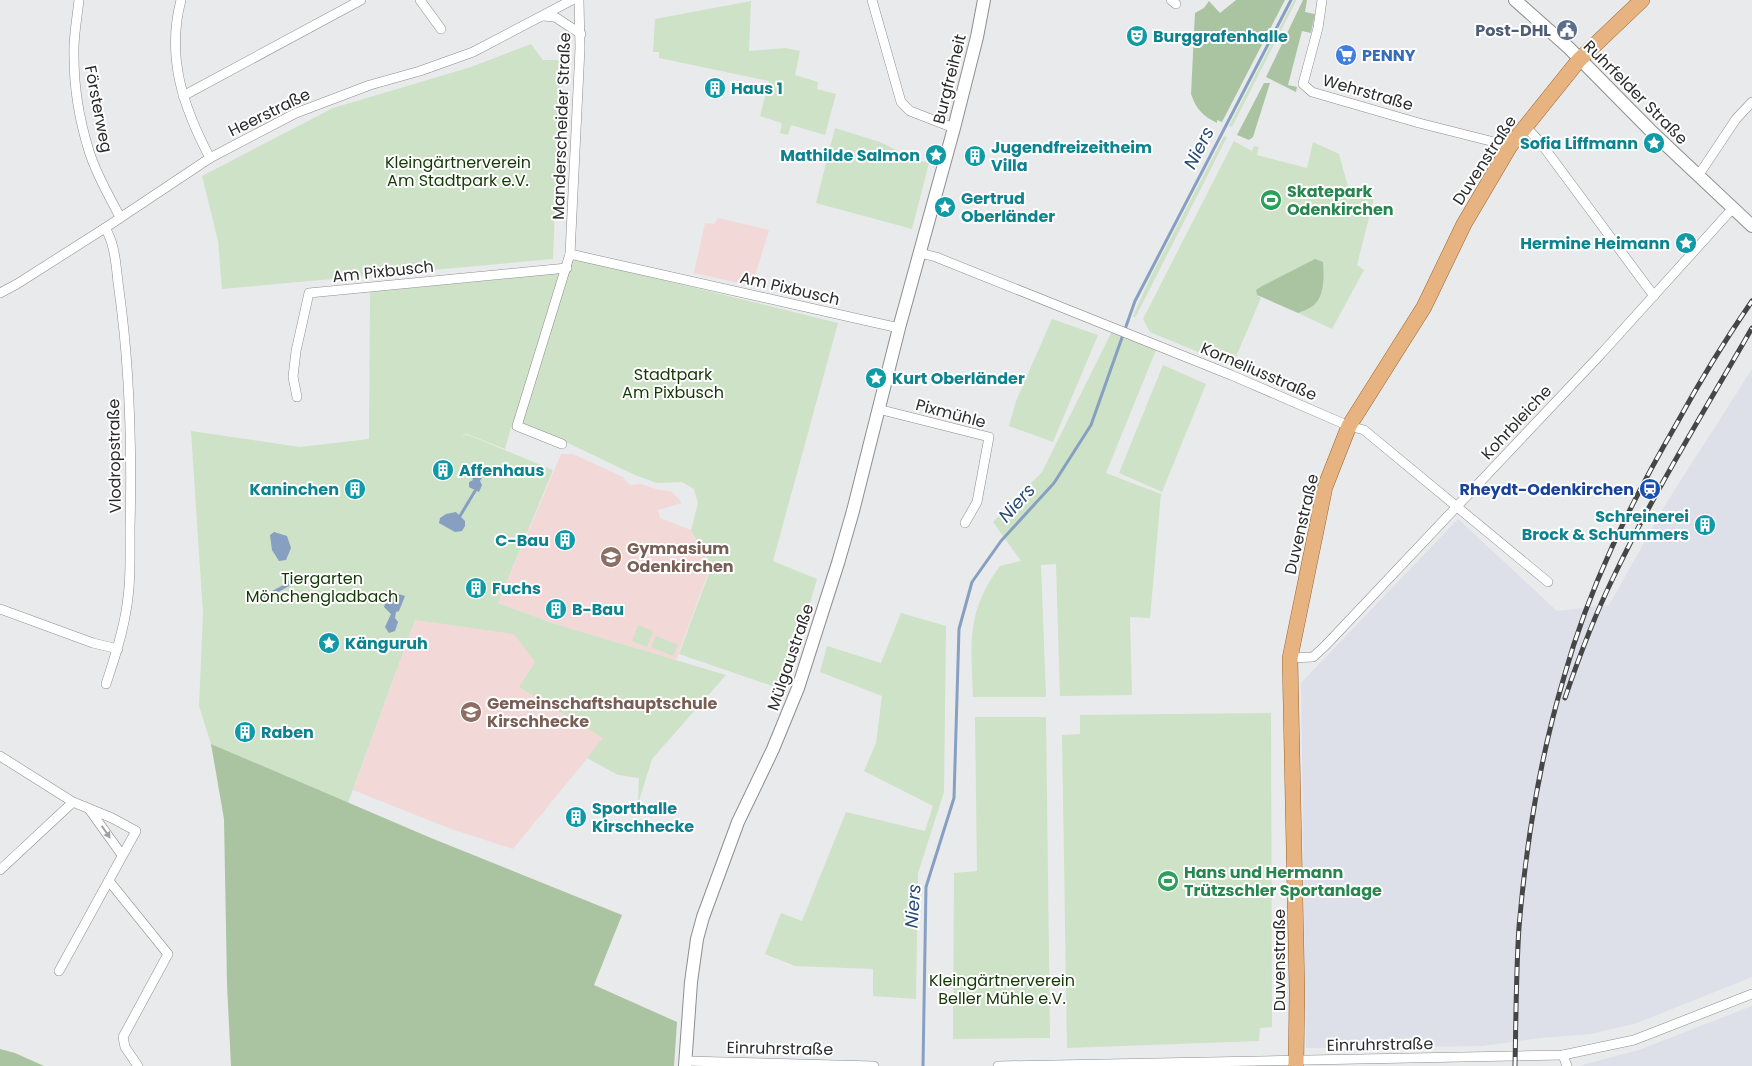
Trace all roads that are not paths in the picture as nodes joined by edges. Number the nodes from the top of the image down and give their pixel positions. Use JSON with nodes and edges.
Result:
{"nodes":[{"id":1,"x":79,"y":0,"type":"edge"},
{"id":2,"x":181,"y":0,"type":"edge"},
{"id":3,"x":361,"y":0,"type":"edge"},
{"id":4,"x":420,"y":0,"type":"edge"},
{"id":5,"x":572,"y":0,"type":"edge"},
{"id":6,"x":579,"y":0,"type":"edge"},
{"id":7,"x":872,"y":0,"type":"edge"},
{"id":8,"x":984,"y":0,"type":"edge"},
{"id":9,"x":1322,"y":0,"type":"edge"},
{"id":10,"x":1642,"y":0,"type":"edge"},
{"id":11,"x":1519,"y":1,"type":"edge"},
{"id":12,"x":542,"y":16,"type":"junction"},
{"id":13,"x":442,"y":29,"type":"dead end"},
{"id":14,"x":581,"y":34,"type":"junction"},
{"id":15,"x":1579,"y":60,"type":"junction"},
{"id":16,"x":183,"y":96,"type":"junction"},
{"id":17,"x":1752,"y":102,"type":"edge"},
{"id":18,"x":1526,"y":127,"type":"junction"},
{"id":19,"x":954,"y":128,"type":"junction"},
{"id":20,"x":1510,"y":146,"type":"junction"},
{"id":21,"x":210,"y":158,"type":"junction"},
{"id":22,"x":1698,"y":176,"type":"junction"},
{"id":23,"x":1733,"y":208,"type":"junction"},
{"id":24,"x":120,"y":217,"type":"junction"},
{"id":25,"x":1752,"y":226,"type":"edge"},
{"id":26,"x":105,"y":228,"type":"junction"},
{"id":27,"x":920,"y":253,"type":"junction"},
{"id":28,"x":570,"y":254,"type":"junction"},
{"id":29,"x":566,"y":268,"type":"junction"},
{"id":30,"x":0,"y":293,"type":"edge"},
{"id":31,"x":1654,"y":296,"type":"junction"},
{"id":32,"x":899,"y":328,"type":"junction"},
{"id":33,"x":297,"y":397,"type":"dead end"},
{"id":34,"x":878,"y":409,"type":"junction"},
{"id":35,"x":1349,"y":426,"type":"junction"},
{"id":36,"x":562,"y":444,"type":"dead end"},
{"id":37,"x":1457,"y":507,"type":"junction"},
{"id":38,"x":965,"y":523,"type":"dead end"},
{"id":39,"x":1548,"y":582,"type":"dead end"},
{"id":40,"x":0,"y":609,"type":"edge"},
{"id":41,"x":118,"y":649,"type":"junction"},
{"id":42,"x":1290,"y":658,"type":"junction"},
{"id":43,"x":106,"y":684,"type":"dead end"},
{"id":44,"x":0,"y":756,"type":"edge"},
{"id":45,"x":74,"y":802,"type":"junction"},
{"id":46,"x":89,"y":809,"type":"junction"},
{"id":47,"x":122,"y":856,"type":"junction"},
{"id":48,"x":0,"y":870,"type":"edge"},
{"id":49,"x":109,"y":880,"type":"junction"},
{"id":50,"x":59,"y":971,"type":"dead end"},
{"id":51,"x":1752,"y":994,"type":"edge"},
{"id":52,"x":1563,"y":1055,"type":"junction"},
{"id":53,"x":1296,"y":1063,"type":"edge"},
{"id":54,"x":686,"y":1064,"type":"edge"},
{"id":55,"x":138,"y":1066,"type":"edge"},
{"id":56,"x":874,"y":1066,"type":"edge"},
{"id":57,"x":998,"y":1066,"type":"edge"},
{"id":58,"x":1567,"y":1066,"type":"edge"}],
"edges":[{"from":1,"to":24,"type":"street","name":"Försterweg"},
{"from":2,"to":16,"type":"street"},
{"from":3,"to":16,"type":"street"},
{"from":4,"to":13,"type":"street"},
{"from":5,"to":12,"type":"street","name":"Heerstraße"},
{"from":6,"to":14,"type":"street","name":"Manderscheider Straße"},
{"from":7,"to":19,"type":"street"},
{"from":8,"to":19,"type":"street","name":"Burgfreiheit"},
{"from":9,"to":20,"type":"street","name":"Wehrstraße"},
{"from":10,"to":15,"type":"main road","name":"Duvenstraße"},
{"from":11,"to":15,"type":"street","name":"Ruhrfelder Straße"},
{"from":12,"to":14,"type":"street"},
{"from":12,"to":21,"type":"street","name":"Heerstraße"},
{"from":14,"to":28,"type":"street","name":"Manderscheider Straße"},
{"from":15,"to":18,"type":"main road","name":"Duvenstraße"},
{"from":15,"to":22,"type":"street","name":"Ruhrfelder Straße"},
{"from":16,"to":21,"type":"street"},
{"from":17,"to":22,"type":"street"},
{"from":18,"to":20,"type":"main road","name":"Duvenstraße"},
{"from":18,"to":31,"type":"street"},
{"from":19,"to":27,"type":"street","name":"Burgfreiheit"},
{"from":20,"to":35,"type":"main road","name":"Duvenstraße"},
{"from":21,"to":24,"type":"street","name":"Heerstraße"},
{"from":22,"to":23,"type":"street","name":"Ruhrfelder Straße"},
{"from":23,"to":25,"type":"street","name":"Ruhrfelder Straße"},
{"from":23,"to":31,"type":"street","name":"Kohrbleiche"},
{"from":24,"to":26,"type":"street","name":"Heerstraße"},
{"from":26,"to":30,"type":"street","name":"Heerstraße"},
{"from":26,"to":41,"type":"street","name":"Vlodropstraße"},
{"from":27,"to":32,"type":"street","name":"Mülgaustraße"},
{"from":27,"to":35,"type":"street","name":"Korneliusstraße"},
{"from":28,"to":29,"type":"street"},
{"from":28,"to":32,"type":"street","name":"Am Pixbusch"},
{"from":29,"to":33,"type":"street","name":"Am Pixbusch"},
{"from":29,"to":36,"type":"street"},
{"from":31,"to":37,"type":"street","name":"Kohrbleiche"},
{"from":32,"to":34,"type":"street","name":"Mülgaustraße"},
{"from":34,"to":38,"type":"street","name":"Pixmühle"},
{"from":34,"to":54,"type":"street","name":"Mülgaustraße"},
{"from":35,"to":37,"type":"street","name":"Korneliusstraße"},
{"from":35,"to":42,"type":"main road","name":"Duvenstraße"},
{"from":37,"to":39,"type":"street","name":"Korneliusstraße"},
{"from":37,"to":42,"type":"street","name":"Kohrbleiche"},
{"from":40,"to":41,"type":"street"},
{"from":41,"to":43,"type":"street","name":"Vlodropstraße"},
{"from":42,"to":53,"type":"main road","name":"Duvenstraße"},
{"from":44,"to":45,"type":"street"},
{"from":45,"to":46,"type":"street"},
{"from":45,"to":48,"type":"street"},
{"from":46,"to":47,"type":"street","one_way":true},
{"from":46,"to":47,"type":"street"},
{"from":47,"to":49,"type":"street"},
{"from":49,"to":50,"type":"street"},
{"from":49,"to":55,"type":"street"},
{"from":51,"to":52,"type":"street","name":"Einruhrstraße"},
{"from":52,"to":53,"type":"street","name":"Einruhrstraße"},
{"from":52,"to":58,"type":"street"},
{"from":53,"to":57,"type":"street","name":"Einruhrstraße"},
{"from":54,"to":56,"type":"street","name":"Einruhrstraße"}]}
